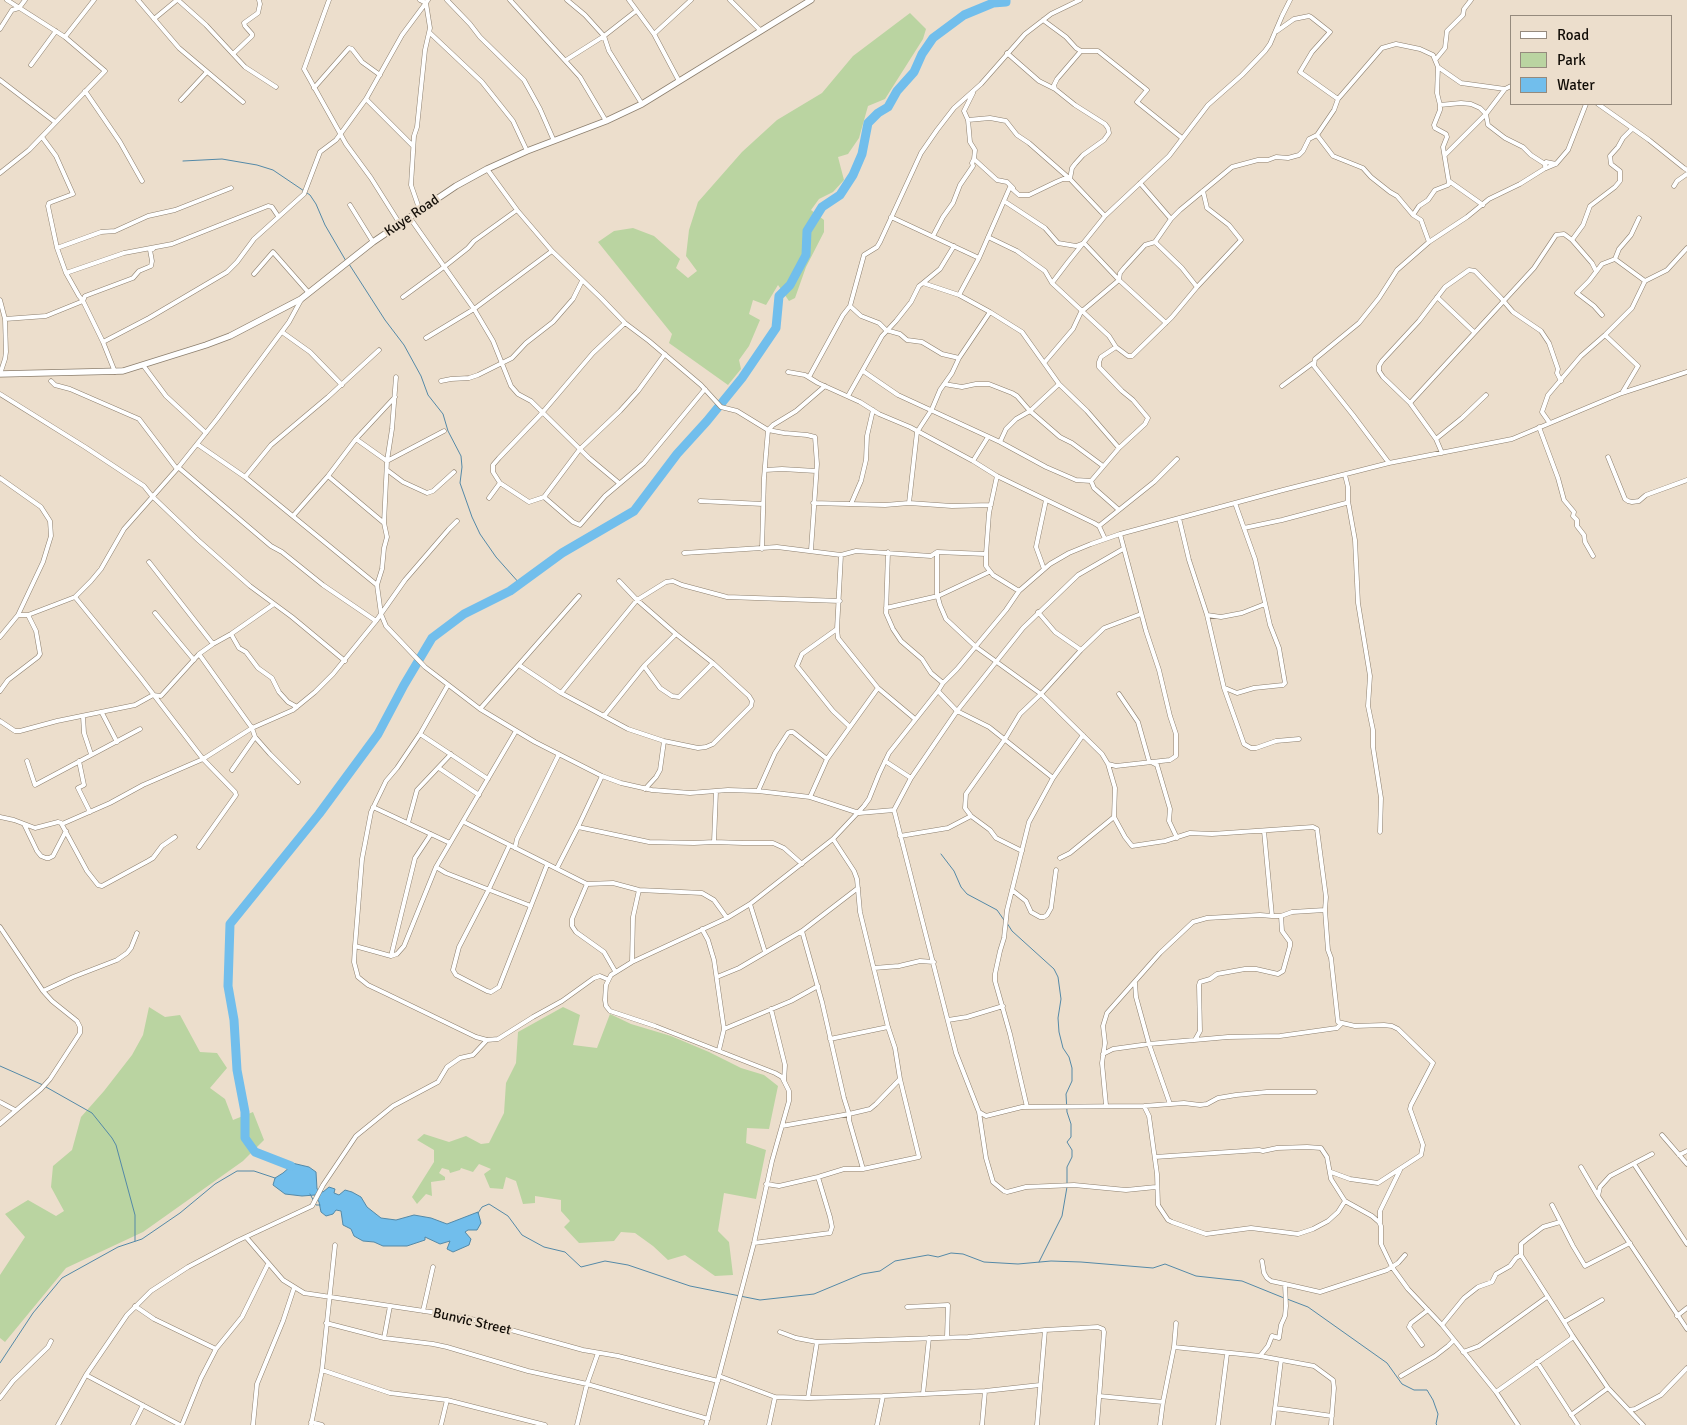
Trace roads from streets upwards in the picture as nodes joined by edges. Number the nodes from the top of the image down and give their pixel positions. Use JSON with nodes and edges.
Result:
{"nodes":[{"id":1,"x":7,"y":0,"type":"edge"},
{"id":2,"x":26,"y":0,"type":"edge"},
{"id":3,"x":94,"y":0,"type":"edge"},
{"id":4,"x":138,"y":0,"type":"edge"},
{"id":5,"x":178,"y":0,"type":"edge"},
{"id":6,"x":259,"y":0,"type":"edge"},
{"id":7,"x":329,"y":0,"type":"edge"},
{"id":8,"x":420,"y":0,"type":"edge"},
{"id":9,"x":447,"y":0,"type":"edge"},
{"id":10,"x":510,"y":0,"type":"edge"},
{"id":11,"x":567,"y":0,"type":"edge"},
{"id":12,"x":628,"y":0,"type":"edge"},
{"id":13,"x":691,"y":0,"type":"edge"},
{"id":14,"x":730,"y":0,"type":"edge"},
{"id":15,"x":811,"y":0,"type":"edge"},
{"id":16,"x":1080,"y":0,"type":"edge"},
{"id":17,"x":1290,"y":0,"type":"edge"},
{"id":18,"x":1471,"y":0,"type":"edge"},
{"id":19,"x":427,"y":1,"type":"edge"},
{"id":20,"x":19,"y":8,"type":"junction"},
{"id":21,"x":636,"y":11,"type":"junction"},
{"id":22,"x":154,"y":19,"type":"junction"},
{"id":23,"x":1043,"y":20,"type":"junction"},
{"id":24,"x":0,"y":29,"type":"edge"},
{"id":25,"x":56,"y":31,"type":"junction"},
{"id":26,"x":761,"y":31,"type":"junction"},
{"id":27,"x":1277,"y":31,"type":"junction"},
{"id":28,"x":430,"y":33,"type":"junction"},
{"id":29,"x":654,"y":34,"type":"junction"},
{"id":30,"x":604,"y":36,"type":"junction"},
{"id":31,"x":65,"y":37,"type":"junction"},
{"id":32,"x":1081,"y":51,"type":"junction"},
{"id":33,"x":1007,"y":53,"type":"junction"},
{"id":34,"x":233,"y":54,"type":"junction"},
{"id":35,"x":1436,"y":59,"type":"junction"},
{"id":36,"x":566,"y":60,"type":"junction"},
{"id":37,"x":31,"y":65,"type":"dead end"},
{"id":38,"x":1438,"y":66,"type":"junction"},
{"id":39,"x":206,"y":72,"type":"junction"},
{"id":40,"x":380,"y":75,"type":"junction"},
{"id":41,"x":0,"y":80,"type":"edge"},
{"id":42,"x":679,"y":81,"type":"junction"},
{"id":43,"x":1510,"y":86,"type":"edge"},
{"id":44,"x":276,"y":88,"type":"dead end"},
{"id":45,"x":314,"y":88,"type":"junction"},
{"id":46,"x":1055,"y":89,"type":"junction"},
{"id":47,"x":1505,"y":89,"type":"junction"},
{"id":48,"x":974,"y":90,"type":"junction"},
{"id":49,"x":85,"y":91,"type":"junction"},
{"id":50,"x":366,"y":99,"type":"junction"},
{"id":51,"x":1338,"y":99,"type":"junction"},
{"id":52,"x":181,"y":100,"type":"dead end"},
{"id":53,"x":242,"y":102,"type":"dead end"},
{"id":54,"x":642,"y":104,"type":"junction"},
{"id":55,"x":1440,"y":105,"type":"junction"},
{"id":56,"x":1586,"y":105,"type":"edge"},
{"id":57,"x":1599,"y":105,"type":"edge"},
{"id":58,"x":1486,"y":114,"type":"junction"},
{"id":59,"x":606,"y":120,"type":"junction"},
{"id":60,"x":968,"y":120,"type":"junction"},
{"id":61,"x":55,"y":122,"type":"junction"},
{"id":62,"x":1632,"y":129,"type":"junction"},
{"id":63,"x":340,"y":133,"type":"junction"},
{"id":64,"x":1317,"y":135,"type":"junction"},
{"id":65,"x":42,"y":137,"type":"junction"},
{"id":66,"x":1182,"y":138,"type":"junction"},
{"id":67,"x":554,"y":141,"type":"junction"},
{"id":68,"x":414,"y":146,"type":"junction"},
{"id":69,"x":527,"y":151,"type":"junction"},
{"id":70,"x":1445,"y":155,"type":"junction"},
{"id":71,"x":974,"y":159,"type":"junction"},
{"id":72,"x":1545,"y":166,"type":"junction"},
{"id":73,"x":487,"y":169,"type":"junction"},
{"id":74,"x":1687,"y":170,"type":"edge"},
{"id":75,"x":0,"y":172,"type":"edge"},
{"id":76,"x":1687,"y":174,"type":"edge"},
{"id":77,"x":1070,"y":179,"type":"junction"},
{"id":78,"x":142,"y":180,"type":"dead end"},
{"id":79,"x":1449,"y":181,"type":"junction"},
{"id":80,"x":1140,"y":183,"type":"junction"},
{"id":81,"x":1674,"y":186,"type":"dead end"},
{"id":82,"x":230,"y":188,"type":"dead end"},
{"id":83,"x":1203,"y":191,"type":"junction"},
{"id":84,"x":1019,"y":195,"type":"junction"},
{"id":85,"x":1004,"y":201,"type":"junction"},
{"id":86,"x":350,"y":205,"type":"dead end"},
{"id":87,"x":1482,"y":205,"type":"junction"},
{"id":88,"x":517,"y":210,"type":"junction"},
{"id":89,"x":420,"y":211,"type":"junction"},
{"id":90,"x":1413,"y":215,"type":"junction"},
{"id":91,"x":278,"y":216,"type":"junction"},
{"id":92,"x":892,"y":216,"type":"junction"},
{"id":93,"x":1106,"y":216,"type":"junction"},
{"id":94,"x":410,"y":218,"type":"junction"},
{"id":95,"x":1639,"y":218,"type":"dead end"},
{"id":96,"x":1171,"y":219,"type":"junction"},
{"id":97,"x":400,"y":224,"type":"junction"},
{"id":98,"x":933,"y":236,"type":"junction"},
{"id":99,"x":988,"y":237,"type":"junction"},
{"id":100,"x":1572,"y":240,"type":"junction"},
{"id":101,"x":373,"y":242,"type":"junction"},
{"id":102,"x":1155,"y":242,"type":"junction"},
{"id":103,"x":1428,"y":242,"type":"junction"},
{"id":104,"x":1084,"y":243,"type":"junction"},
{"id":105,"x":954,"y":246,"type":"junction"},
{"id":106,"x":160,"y":247,"type":"junction"},
{"id":107,"x":57,"y":248,"type":"junction"},
{"id":108,"x":1687,"y":248,"type":"edge"},
{"id":109,"x":552,"y":251,"type":"junction"},
{"id":110,"x":979,"y":258,"type":"junction"},
{"id":111,"x":1615,"y":259,"type":"junction"},
{"id":112,"x":1592,"y":262,"type":"junction"},
{"id":113,"x":1602,"y":264,"type":"junction"},
{"id":114,"x":444,"y":267,"type":"junction"},
{"id":115,"x":1596,"y":271,"type":"junction"},
{"id":116,"x":66,"y":273,"type":"junction"},
{"id":117,"x":254,"y":274,"type":"dead end"},
{"id":118,"x":1119,"y":280,"type":"junction"},
{"id":119,"x":582,"y":281,"type":"junction"},
{"id":120,"x":1645,"y":281,"type":"junction"},
{"id":121,"x":924,"y":283,"type":"junction"},
{"id":122,"x":1052,"y":283,"type":"junction"},
{"id":123,"x":1197,"y":287,"type":"junction"},
{"id":124,"x":309,"y":293,"type":"junction"},
{"id":125,"x":959,"y":296,"type":"junction"},
{"id":126,"x":402,"y":297,"type":"dead end"},
{"id":127,"x":1437,"y":297,"type":"junction"},
{"id":128,"x":301,"y":299,"type":"junction"},
{"id":129,"x":0,"y":300,"type":"edge"},
{"id":130,"x":83,"y":300,"type":"junction"},
{"id":131,"x":1504,"y":301,"type":"junction"},
{"id":132,"x":850,"y":306,"type":"junction"},
{"id":133,"x":474,"y":309,"type":"junction"},
{"id":134,"x":990,"y":312,"type":"junction"},
{"id":135,"x":1081,"y":312,"type":"junction"},
{"id":136,"x":1602,"y":315,"type":"dead end"},
{"id":137,"x":5,"y":319,"type":"junction"},
{"id":138,"x":625,"y":323,"type":"junction"},
{"id":139,"x":1166,"y":323,"type":"junction"},
{"id":140,"x":886,"y":330,"type":"junction"},
{"id":141,"x":282,"y":332,"type":"junction"},
{"id":142,"x":1474,"y":332,"type":"junction"},
{"id":143,"x":1605,"y":335,"type":"junction"},
{"id":144,"x":426,"y":338,"type":"dead end"},
{"id":145,"x":103,"y":342,"type":"junction"},
{"id":146,"x":1116,"y":347,"type":"junction"},
{"id":147,"x":379,"y":350,"type":"dead end"},
{"id":148,"x":665,"y":354,"type":"junction"},
{"id":149,"x":959,"y":358,"type":"junction"},
{"id":150,"x":1044,"y":363,"type":"junction"},
{"id":151,"x":1313,"y":363,"type":"junction"},
{"id":152,"x":502,"y":364,"type":"junction"},
{"id":153,"x":143,"y":366,"type":"junction"},
{"id":154,"x":862,"y":371,"type":"junction"},
{"id":155,"x":115,"y":372,"type":"junction"},
{"id":156,"x":788,"y":372,"type":"dead end"},
{"id":157,"x":1687,"y":372,"type":"edge"},
{"id":158,"x":0,"y":374,"type":"edge"},
{"id":159,"x":396,"y":377,"type":"dead end"},
{"id":160,"x":808,"y":377,"type":"junction"},
{"id":161,"x":51,"y":381,"type":"dead end"},
{"id":162,"x":1561,"y":381,"type":"junction"},
{"id":163,"x":441,"y":382,"type":"dead end"},
{"id":164,"x":944,"y":384,"type":"junction"},
{"id":165,"x":1059,"y":384,"type":"junction"},
{"id":166,"x":342,"y":385,"type":"junction"},
{"id":167,"x":825,"y":386,"type":"junction"},
{"id":168,"x":1282,"y":386,"type":"dead end"},
{"id":169,"x":705,"y":389,"type":"junction"},
{"id":170,"x":1622,"y":393,"type":"junction"},
{"id":171,"x":0,"y":394,"type":"edge"},
{"id":172,"x":1486,"y":394,"type":"dead end"},
{"id":173,"x":395,"y":396,"type":"junction"},
{"id":174,"x":848,"y":396,"type":"junction"},
{"id":175,"x":1410,"y":403,"type":"junction"},
{"id":176,"x":872,"y":410,"type":"junction"},
{"id":177,"x":932,"y":410,"type":"junction"},
{"id":178,"x":1030,"y":411,"type":"junction"},
{"id":179,"x":542,"y":413,"type":"junction"},
{"id":180,"x":1549,"y":422,"type":"junction"},
{"id":181,"x":1539,"y":427,"type":"junction"},
{"id":182,"x":768,"y":430,"type":"junction"},
{"id":183,"x":444,"y":431,"type":"dead end"},
{"id":184,"x":917,"y":432,"type":"junction"},
{"id":185,"x":206,"y":433,"type":"junction"},
{"id":186,"x":988,"y":437,"type":"junction"},
{"id":187,"x":356,"y":439,"type":"junction"},
{"id":188,"x":1436,"y":439,"type":"junction"},
{"id":189,"x":1000,"y":442,"type":"junction"},
{"id":190,"x":197,"y":444,"type":"junction"},
{"id":191,"x":1119,"y":448,"type":"junction"},
{"id":192,"x":580,"y":449,"type":"junction"},
{"id":193,"x":1442,"y":453,"type":"junction"},
{"id":194,"x":1608,"y":457,"type":"dead end"},
{"id":195,"x":1177,"y":459,"type":"dead end"},
{"id":196,"x":387,"y":461,"type":"junction"},
{"id":197,"x":973,"y":461,"type":"junction"},
{"id":198,"x":1388,"y":463,"type":"junction"},
{"id":199,"x":1103,"y":466,"type":"junction"},
{"id":200,"x":178,"y":468,"type":"junction"},
{"id":201,"x":387,"y":470,"type":"junction"},
{"id":202,"x":765,"y":470,"type":"junction"},
{"id":203,"x":816,"y":471,"type":"junction"},
{"id":204,"x":454,"y":472,"type":"dead end"},
{"id":205,"x":1345,"y":475,"type":"junction"},
{"id":206,"x":328,"y":476,"type":"junction"},
{"id":207,"x":997,"y":476,"type":"junction"},
{"id":208,"x":245,"y":477,"type":"junction"},
{"id":209,"x":0,"y":478,"type":"edge"},
{"id":210,"x":1687,"y":480,"type":"edge"},
{"id":211,"x":1091,"y":481,"type":"junction"},
{"id":212,"x":500,"y":483,"type":"junction"},
{"id":213,"x":619,"y":483,"type":"junction"},
{"id":214,"x":152,"y":496,"type":"junction"},
{"id":215,"x":544,"y":497,"type":"junction"},
{"id":216,"x":489,"y":498,"type":"dead end"},
{"id":217,"x":1046,"y":500,"type":"junction"},
{"id":218,"x":700,"y":501,"type":"dead end"},
{"id":219,"x":1348,"y":501,"type":"junction"},
{"id":220,"x":813,"y":503,"type":"junction"},
{"id":221,"x":908,"y":503,"type":"junction"},
{"id":222,"x":1236,"y":503,"type":"junction"},
{"id":223,"x":763,"y":504,"type":"junction"},
{"id":224,"x":851,"y":504,"type":"junction"},
{"id":225,"x":991,"y":505,"type":"junction"},
{"id":226,"x":1119,"y":510,"type":"junction"},
{"id":227,"x":293,"y":516,"type":"junction"},
{"id":228,"x":1178,"y":518,"type":"junction"},
{"id":229,"x":457,"y":521,"type":"dead end"},
{"id":230,"x":384,"y":523,"type":"junction"},
{"id":231,"x":1099,"y":526,"type":"junction"},
{"id":232,"x":1244,"y":528,"type":"junction"},
{"id":233,"x":1120,"y":534,"type":"junction"},
{"id":234,"x":1105,"y":539,"type":"junction"},
{"id":235,"x":762,"y":549,"type":"junction"},
{"id":236,"x":1123,"y":549,"type":"junction"},
{"id":237,"x":811,"y":550,"type":"junction"},
{"id":238,"x":888,"y":552,"type":"junction"},
{"id":239,"x":936,"y":552,"type":"junction"},
{"id":240,"x":684,"y":553,"type":"dead end"},
{"id":241,"x":986,"y":554,"type":"junction"},
{"id":242,"x":841,"y":555,"type":"junction"},
{"id":243,"x":1593,"y":556,"type":"dead end"},
{"id":244,"x":149,"y":562,"type":"dead end"},
{"id":245,"x":1044,"y":569,"type":"junction"},
{"id":246,"x":989,"y":572,"type":"junction"},
{"id":247,"x":619,"y":581,"type":"dead end"},
{"id":248,"x":377,"y":584,"type":"junction"},
{"id":249,"x":1019,"y":591,"type":"junction"},
{"id":250,"x":579,"y":596,"type":"dead end"},
{"id":251,"x":938,"y":596,"type":"junction"},
{"id":252,"x":75,"y":597,"type":"junction"},
{"id":253,"x":637,"y":600,"type":"junction"},
{"id":254,"x":840,"y":601,"type":"junction"},
{"id":255,"x":274,"y":604,"type":"junction"},
{"id":256,"x":1265,"y":604,"type":"junction"},
{"id":257,"x":886,"y":608,"type":"junction"},
{"id":258,"x":1038,"y":612,"type":"junction"},
{"id":259,"x":155,"y":613,"type":"dead end"},
{"id":260,"x":381,"y":614,"type":"junction"},
{"id":261,"x":1141,"y":614,"type":"junction"},
{"id":262,"x":18,"y":615,"type":"junction"},
{"id":263,"x":28,"y":615,"type":"junction"},
{"id":264,"x":1207,"y":615,"type":"junction"},
{"id":265,"x":376,"y":621,"type":"junction"},
{"id":266,"x":0,"y":628,"type":"edge"},
{"id":267,"x":837,"y":630,"type":"junction"},
{"id":268,"x":4,"y":632,"type":"junction"},
{"id":269,"x":232,"y":634,"type":"junction"},
{"id":270,"x":676,"y":634,"type":"junction"},
{"id":271,"x":0,"y":637,"type":"edge"},
{"id":272,"x":214,"y":644,"type":"junction"},
{"id":273,"x":976,"y":646,"type":"junction"},
{"id":274,"x":1081,"y":650,"type":"junction"},
{"id":275,"x":200,"y":654,"type":"junction"},
{"id":276,"x":194,"y":660,"type":"junction"},
{"id":277,"x":345,"y":660,"type":"junction"},
{"id":278,"x":997,"y":662,"type":"junction"},
{"id":279,"x":714,"y":663,"type":"junction"},
{"id":280,"x":519,"y":665,"type":"junction"},
{"id":281,"x":644,"y":666,"type":"junction"},
{"id":282,"x":943,"y":683,"type":"junction"},
{"id":283,"x":448,"y":685,"type":"junction"},
{"id":284,"x":878,"y":688,"type":"junction"},
{"id":285,"x":1224,"y":688,"type":"junction"},
{"id":286,"x":0,"y":691,"type":"edge"},
{"id":287,"x":938,"y":691,"type":"junction"},
{"id":288,"x":561,"y":693,"type":"junction"},
{"id":289,"x":1041,"y":694,"type":"junction"},
{"id":290,"x":1119,"y":694,"type":"dead end"},
{"id":291,"x":153,"y":695,"type":"junction"},
{"id":292,"x":297,"y":707,"type":"junction"},
{"id":293,"x":480,"y":709,"type":"junction"},
{"id":294,"x":957,"y":711,"type":"junction"},
{"id":295,"x":102,"y":713,"type":"junction"},
{"id":296,"x":83,"y":716,"type":"junction"},
{"id":297,"x":604,"y":716,"type":"junction"},
{"id":298,"x":915,"y":719,"type":"junction"},
{"id":299,"x":0,"y":721,"type":"edge"},
{"id":300,"x":850,"y":727,"type":"junction"},
{"id":301,"x":252,"y":728,"type":"junction"},
{"id":302,"x":140,"y":729,"type":"dead end"},
{"id":303,"x":516,"y":731,"type":"junction"},
{"id":304,"x":420,"y":734,"type":"junction"},
{"id":305,"x":1083,"y":735,"type":"junction"},
{"id":306,"x":255,"y":737,"type":"junction"},
{"id":307,"x":1005,"y":739,"type":"junction"},
{"id":308,"x":1299,"y":739,"type":"dead end"},
{"id":309,"x":664,"y":741,"type":"junction"},
{"id":310,"x":117,"y":742,"type":"junction"},
{"id":311,"x":91,"y":754,"type":"junction"},
{"id":312,"x":451,"y":754,"type":"junction"},
{"id":313,"x":559,"y":754,"type":"junction"},
{"id":314,"x":203,"y":759,"type":"junction"},
{"id":315,"x":827,"y":759,"type":"junction"},
{"id":316,"x":27,"y":761,"type":"dead end"},
{"id":317,"x":79,"y":761,"type":"junction"},
{"id":318,"x":885,"y":761,"type":"junction"},
{"id":319,"x":1149,"y":761,"type":"junction"},
{"id":320,"x":1108,"y":764,"type":"junction"},
{"id":321,"x":439,"y":768,"type":"junction"},
{"id":322,"x":232,"y":770,"type":"dead end"},
{"id":323,"x":602,"y":776,"type":"junction"},
{"id":324,"x":488,"y":778,"type":"junction"},
{"id":325,"x":911,"y":778,"type":"junction"},
{"id":326,"x":1053,"y":778,"type":"junction"},
{"id":327,"x":298,"y":782,"type":"dead end"},
{"id":328,"x":645,"y":789,"type":"junction"},
{"id":329,"x":716,"y":791,"type":"junction"},
{"id":330,"x":758,"y":791,"type":"junction"},
{"id":331,"x":479,"y":795,"type":"junction"},
{"id":332,"x":810,"y":797,"type":"junction"},
{"id":333,"x":373,"y":807,"type":"junction"},
{"id":334,"x":894,"y":810,"type":"junction"},
{"id":335,"x":90,"y":812,"type":"junction"},
{"id":336,"x":859,"y":813,"type":"junction"},
{"id":337,"x":971,"y":816,"type":"junction"},
{"id":338,"x":1114,"y":816,"type":"junction"},
{"id":339,"x":0,"y":818,"type":"edge"},
{"id":340,"x":464,"y":822,"type":"junction"},
{"id":341,"x":24,"y":823,"type":"junction"},
{"id":342,"x":408,"y":823,"type":"junction"},
{"id":343,"x":62,"y":824,"type":"junction"},
{"id":344,"x":578,"y":827,"type":"junction"},
{"id":345,"x":66,"y":831,"type":"junction"},
{"id":346,"x":1264,"y":831,"type":"junction"},
{"id":347,"x":1380,"y":832,"type":"dead end"},
{"id":348,"x":431,"y":834,"type":"junction"},
{"id":349,"x":900,"y":836,"type":"junction"},
{"id":350,"x":175,"y":837,"type":"dead end"},
{"id":351,"x":1177,"y":838,"type":"junction"},
{"id":352,"x":833,"y":839,"type":"junction"},
{"id":353,"x":714,"y":842,"type":"junction"},
{"id":354,"x":450,"y":843,"type":"junction"},
{"id":355,"x":509,"y":846,"type":"junction"},
{"id":356,"x":200,"y":847,"type":"dead end"},
{"id":357,"x":515,"y":848,"type":"junction"},
{"id":358,"x":1022,"y":851,"type":"junction"},
{"id":359,"x":795,"y":857,"type":"junction"},
{"id":360,"x":1060,"y":858,"type":"dead end"},
{"id":361,"x":802,"y":864,"type":"junction"},
{"id":362,"x":547,"y":865,"type":"junction"},
{"id":363,"x":436,"y":868,"type":"junction"},
{"id":364,"x":557,"y":868,"type":"junction"},
{"id":365,"x":796,"y":868,"type":"junction"},
{"id":366,"x":1056,"y":870,"type":"dead end"},
{"id":367,"x":587,"y":884,"type":"junction"},
{"id":368,"x":858,"y":888,"type":"junction"},
{"id":369,"x":489,"y":889,"type":"junction"},
{"id":370,"x":639,"y":890,"type":"junction"},
{"id":371,"x":1012,"y":890,"type":"junction"},
{"id":372,"x":750,"y":904,"type":"junction"},
{"id":373,"x":531,"y":906,"type":"junction"},
{"id":374,"x":1325,"y":910,"type":"junction"},
{"id":375,"x":1272,"y":916,"type":"junction"},
{"id":376,"x":1281,"y":916,"type":"junction"},
{"id":377,"x":727,"y":918,"type":"junction"},
{"id":378,"x":0,"y":927,"type":"edge"},
{"id":379,"x":702,"y":930,"type":"junction"},
{"id":380,"x":802,"y":931,"type":"junction"},
{"id":381,"x":136,"y":933,"type":"dead end"},
{"id":382,"x":355,"y":946,"type":"junction"},
{"id":383,"x":765,"y":952,"type":"junction"},
{"id":384,"x":391,"y":956,"type":"junction"},
{"id":385,"x":632,"y":962,"type":"junction"},
{"id":386,"x":934,"y":962,"type":"junction"},
{"id":387,"x":874,"y":968,"type":"junction"},
{"id":388,"x":615,"y":971,"type":"junction"},
{"id":389,"x":717,"y":977,"type":"junction"},
{"id":390,"x":607,"y":979,"type":"junction"},
{"id":391,"x":1135,"y":983,"type":"junction"},
{"id":392,"x":818,"y":986,"type":"junction"},
{"id":393,"x":43,"y":991,"type":"junction"},
{"id":394,"x":1003,"y":1006,"type":"junction"},
{"id":395,"x":771,"y":1009,"type":"junction"},
{"id":396,"x":948,"y":1020,"type":"junction"},
{"id":397,"x":1340,"y":1024,"type":"junction"},
{"id":398,"x":888,"y":1027,"type":"junction"},
{"id":399,"x":724,"y":1029,"type":"junction"},
{"id":400,"x":830,"y":1039,"type":"junction"},
{"id":401,"x":487,"y":1040,"type":"junction"},
{"id":402,"x":1196,"y":1040,"type":"junction"},
{"id":403,"x":1149,"y":1044,"type":"junction"},
{"id":404,"x":719,"y":1050,"type":"junction"},
{"id":405,"x":1103,"y":1054,"type":"junction"},
{"id":406,"x":900,"y":1079,"type":"junction"},
{"id":407,"x":784,"y":1081,"type":"junction"},
{"id":408,"x":1316,"y":1092,"type":"dead end"},
{"id":409,"x":0,"y":1102,"type":"edge"},
{"id":410,"x":1170,"y":1104,"type":"junction"},
{"id":411,"x":1106,"y":1106,"type":"junction"},
{"id":412,"x":1144,"y":1106,"type":"junction"},
{"id":413,"x":1028,"y":1107,"type":"junction"},
{"id":414,"x":15,"y":1110,"type":"junction"},
{"id":415,"x":979,"y":1112,"type":"junction"},
{"id":416,"x":849,"y":1114,"type":"junction"},
{"id":417,"x":0,"y":1124,"type":"edge"},
{"id":418,"x":782,"y":1126,"type":"junction"},
{"id":419,"x":1662,"y":1134,"type":"dead end"},
{"id":420,"x":1687,"y":1151,"type":"edge"},
{"id":421,"x":1652,"y":1154,"type":"dead end"},
{"id":422,"x":1679,"y":1155,"type":"junction"},
{"id":423,"x":1155,"y":1157,"type":"junction"},
{"id":424,"x":1634,"y":1164,"type":"junction"},
{"id":425,"x":1687,"y":1164,"type":"edge"},
{"id":426,"x":1581,"y":1166,"type":"dead end"},
{"id":427,"x":863,"y":1169,"type":"junction"},
{"id":428,"x":1400,"y":1170,"type":"junction"},
{"id":429,"x":1331,"y":1172,"type":"junction"},
{"id":430,"x":818,"y":1177,"type":"junction"},
{"id":431,"x":766,"y":1184,"type":"junction"},
{"id":432,"x":1156,"y":1187,"type":"junction"},
{"id":433,"x":1598,"y":1196,"type":"junction"},
{"id":434,"x":1345,"y":1201,"type":"junction"},
{"id":435,"x":1552,"y":1205,"type":"dead end"},
{"id":436,"x":1560,"y":1222,"type":"junction"},
{"id":437,"x":1381,"y":1226,"type":"junction"},
{"id":438,"x":246,"y":1237,"type":"junction"},
{"id":439,"x":754,"y":1243,"type":"junction"},
{"id":440,"x":1630,"y":1243,"type":"junction"},
{"id":441,"x":1687,"y":1244,"type":"edge"},
{"id":442,"x":335,"y":1245,"type":"dead end"},
{"id":443,"x":1406,"y":1255,"type":"dead end"},
{"id":444,"x":1521,"y":1256,"type":"junction"},
{"id":445,"x":1262,"y":1261,"type":"dead end"},
{"id":446,"x":268,"y":1264,"type":"junction"},
{"id":447,"x":433,"y":1267,"type":"dead end"},
{"id":448,"x":1392,"y":1267,"type":"junction"},
{"id":449,"x":1286,"y":1284,"type":"junction"},
{"id":450,"x":294,"y":1288,"type":"junction"},
{"id":451,"x":328,"y":1297,"type":"junction"},
{"id":452,"x":1547,"y":1297,"type":"junction"},
{"id":453,"x":1602,"y":1300,"type":"dead end"},
{"id":454,"x":135,"y":1306,"type":"junction"},
{"id":455,"x":390,"y":1306,"type":"junction"},
{"id":456,"x":907,"y":1306,"type":"dead end"},
{"id":457,"x":1687,"y":1308,"type":"edge"},
{"id":458,"x":1428,"y":1310,"type":"junction"},
{"id":459,"x":423,"y":1311,"type":"junction"},
{"id":460,"x":1677,"y":1316,"type":"junction"},
{"id":461,"x":1564,"y":1322,"type":"junction"},
{"id":462,"x":326,"y":1323,"type":"junction"},
{"id":463,"x":1176,"y":1323,"type":"dead end"},
{"id":464,"x":1442,"y":1325,"type":"junction"},
{"id":465,"x":1687,"y":1329,"type":"edge"},
{"id":466,"x":1044,"y":1330,"type":"junction"},
{"id":467,"x":780,"y":1332,"type":"dead end"},
{"id":468,"x":1572,"y":1336,"type":"junction"},
{"id":469,"x":948,"y":1337,"type":"junction"},
{"id":470,"x":384,"y":1338,"type":"junction"},
{"id":471,"x":929,"y":1338,"type":"junction"},
{"id":472,"x":1454,"y":1340,"type":"junction"},
{"id":473,"x":51,"y":1341,"type":"dead end"},
{"id":474,"x":817,"y":1342,"type":"junction"},
{"id":475,"x":1422,"y":1344,"type":"dead end"},
{"id":476,"x":1174,"y":1347,"type":"junction"},
{"id":477,"x":216,"y":1349,"type":"junction"},
{"id":478,"x":1463,"y":1352,"type":"junction"},
{"id":479,"x":598,"y":1353,"type":"junction"},
{"id":480,"x":1227,"y":1354,"type":"junction"},
{"id":481,"x":1260,"y":1356,"type":"junction"},
{"id":482,"x":1281,"y":1360,"type":"junction"},
{"id":483,"x":1537,"y":1362,"type":"junction"},
{"id":484,"x":1687,"y":1368,"type":"edge"},
{"id":485,"x":322,"y":1370,"type":"junction"},
{"id":486,"x":86,"y":1375,"type":"junction"},
{"id":487,"x":1402,"y":1376,"type":"dead end"},
{"id":488,"x":718,"y":1379,"type":"junction"},
{"id":489,"x":587,"y":1384,"type":"junction"},
{"id":490,"x":1040,"y":1386,"type":"junction"},
{"id":491,"x":1608,"y":1388,"type":"junction"},
{"id":492,"x":985,"y":1391,"type":"junction"},
{"id":493,"x":1496,"y":1392,"type":"junction"},
{"id":494,"x":923,"y":1394,"type":"junction"},
{"id":495,"x":883,"y":1396,"type":"junction"},
{"id":496,"x":1099,"y":1396,"type":"junction"},
{"id":497,"x":775,"y":1397,"type":"junction"},
{"id":498,"x":0,"y":1398,"type":"edge"},
{"id":499,"x":808,"y":1398,"type":"junction"},
{"id":500,"x":446,"y":1400,"type":"junction"},
{"id":501,"x":1163,"y":1402,"type":"junction"},
{"id":502,"x":142,"y":1405,"type":"junction"},
{"id":503,"x":1275,"y":1408,"type":"junction"},
{"id":504,"x":1629,"y":1410,"type":"junction"},
{"id":505,"x":1571,"y":1415,"type":"junction"},
{"id":506,"x":1332,"y":1416,"type":"junction"},
{"id":507,"x":708,"y":1419,"type":"junction"},
{"id":508,"x":311,"y":1424,"type":"edge"},
{"id":509,"x":58,"y":1425,"type":"edge"},
{"id":510,"x":132,"y":1425,"type":"edge"},
{"id":511,"x":181,"y":1425,"type":"edge"},
{"id":512,"x":253,"y":1425,"type":"edge"},
{"id":513,"x":322,"y":1425,"type":"edge"},
{"id":514,"x":441,"y":1425,"type":"edge"},
{"id":515,"x":545,"y":1425,"type":"edge"},
{"id":516,"x":578,"y":1425,"type":"edge"},
{"id":517,"x":706,"y":1425,"type":"edge"},
{"id":518,"x":769,"y":1425,"type":"edge"},
{"id":519,"x":877,"y":1425,"type":"edge"},
{"id":520,"x":982,"y":1425,"type":"edge"},
{"id":521,"x":1037,"y":1425,"type":"edge"},
{"id":522,"x":1097,"y":1425,"type":"edge"},
{"id":523,"x":1160,"y":1425,"type":"edge"},
{"id":524,"x":1218,"y":1425,"type":"edge"},
{"id":525,"x":1273,"y":1425,"type":"edge"},
{"id":526,"x":1331,"y":1425,"type":"edge"},
{"id":527,"x":1518,"y":1425,"type":"edge"},
{"id":528,"x":1578,"y":1425,"type":"edge"},
{"id":529,"x":1643,"y":1425,"type":"edge"}],
"edges":[{"from":1,"to":20,"type":"street"},
{"from":2,"to":20,"type":"street"},
{"from":3,"to":31,"type":"street"},
{"from":4,"to":22,"type":"street"},
{"from":5,"to":22,"type":"street"},
{"from":5,"to":34,"type":"street"},
{"from":6,"to":34,"type":"street"},
{"from":7,"to":45,"type":"street"},
{"from":8,"to":19,"type":"street"},
{"from":9,"to":67,"type":"street"},
{"from":10,"to":36,"type":"street"},
{"from":11,"to":30,"type":"street"},
{"from":12,"to":21,"type":"street"},
{"from":13,"to":29,"type":"street"},
{"from":14,"to":26,"type":"street"},
{"from":15,"to":26,"type":"street","name":"Kuye Road"},
{"from":16,"to":23,"type":"street"},
{"from":17,"to":27,"type":"street"},
{"from":18,"to":35,"type":"street"},
{"from":19,"to":28,"type":"street"},
{"from":19,"to":40,"type":"street"},
{"from":20,"to":24,"type":"street"},
{"from":20,"to":25,"type":"street"},
{"from":21,"to":29,"type":"street"},
{"from":21,"to":30,"type":"street"},
{"from":22,"to":39,"type":"street"},
{"from":23,"to":32,"type":"street"},
{"from":23,"to":33,"type":"street"},
{"from":25,"to":31,"type":"street"},
{"from":25,"to":37,"type":"street"},
{"from":26,"to":42,"type":"street","name":"Kuye Road"},
{"from":27,"to":51,"type":"street"},
{"from":27,"to":66,"type":"street"},
{"from":28,"to":68,"type":"street"},
{"from":28,"to":69,"type":"street"},
{"from":29,"to":42,"type":"street"},
{"from":30,"to":36,"type":"street"},
{"from":30,"to":54,"type":"street"},
{"from":31,"to":49,"type":"street"},
{"from":32,"to":46,"type":"street"},
{"from":32,"to":66,"type":"street"},
{"from":33,"to":46,"type":"street"},
{"from":33,"to":48,"type":"street"},
{"from":34,"to":44,"type":"street"},
{"from":35,"to":38,"type":"street"},
{"from":35,"to":51,"type":"street"},
{"from":36,"to":59,"type":"street"},
{"from":38,"to":47,"type":"street"},
{"from":38,"to":55,"type":"street"},
{"from":39,"to":52,"type":"street"},
{"from":39,"to":53,"type":"street"},
{"from":40,"to":45,"type":"street"},
{"from":40,"to":50,"type":"street"},
{"from":41,"to":61,"type":"street"},
{"from":42,"to":54,"type":"street","name":"Kuye Road"},
{"from":43,"to":47,"type":"street"},
{"from":45,"to":63,"type":"street"},
{"from":46,"to":77,"type":"street"},
{"from":47,"to":58,"type":"street"},
{"from":48,"to":60,"type":"street"},
{"from":48,"to":92,"type":"street"},
{"from":49,"to":61,"type":"street"},
{"from":49,"to":78,"type":"street"},
{"from":50,"to":63,"type":"street"},
{"from":50,"to":68,"type":"street"},
{"from":51,"to":64,"type":"street"},
{"from":54,"to":59,"type":"street","name":"Kuye Road"},
{"from":55,"to":58,"type":"street"},
{"from":55,"to":70,"type":"street"},
{"from":56,"to":72,"type":"street"},
{"from":57,"to":62,"type":"street"},
{"from":58,"to":70,"type":"street"},
{"from":58,"to":72,"type":"street"},
{"from":59,"to":67,"type":"street","name":"Kuye Road"},
{"from":60,"to":71,"type":"street"},
{"from":60,"to":77,"type":"street"},
{"from":61,"to":65,"type":"street"},
{"from":62,"to":74,"type":"street"},
{"from":62,"to":100,"type":"street"},
{"from":63,"to":91,"type":"street"},
{"from":63,"to":97,"type":"street"},
{"from":64,"to":83,"type":"street"},
{"from":64,"to":90,"type":"street"},
{"from":65,"to":75,"type":"street"},
{"from":65,"to":107,"type":"street"},
{"from":66,"to":80,"type":"street"},
{"from":67,"to":69,"type":"street","name":"Kuye Road"},
{"from":68,"to":89,"type":"street"},
{"from":69,"to":73,"type":"street","name":"Kuye Road"},
{"from":70,"to":79,"type":"street"},
{"from":71,"to":84,"type":"street"},
{"from":71,"to":98,"type":"street"},
{"from":72,"to":87,"type":"street"},
{"from":73,"to":88,"type":"street"},
{"from":73,"to":89,"type":"street","name":"Kuye Road"},
{"from":76,"to":81,"type":"street"},
{"from":77,"to":84,"type":"street"},
{"from":77,"to":93,"type":"street"},
{"from":79,"to":87,"type":"street"},
{"from":79,"to":90,"type":"street"},
{"from":80,"to":93,"type":"street"},
{"from":80,"to":96,"type":"street"},
{"from":82,"to":107,"type":"street"},
{"from":83,"to":96,"type":"street"},
{"from":83,"to":123,"type":"street"},
{"from":84,"to":85,"type":"street"},
{"from":85,"to":99,"type":"street"},
{"from":85,"to":104,"type":"street"},
{"from":86,"to":101,"type":"street"},
{"from":87,"to":103,"type":"street"},
{"from":88,"to":109,"type":"street"},
{"from":88,"to":114,"type":"street"},
{"from":89,"to":94,"type":"street","name":"Kuye Road"},
{"from":90,"to":103,"type":"street"},
{"from":91,"to":106,"type":"street"},
{"from":91,"to":145,"type":"street"},
{"from":92,"to":98,"type":"street"},
{"from":92,"to":132,"type":"street"},
{"from":93,"to":104,"type":"street"},
{"from":94,"to":97,"type":"street","name":"Kuye Road"},
{"from":94,"to":114,"type":"street"},
{"from":95,"to":111,"type":"street"},
{"from":96,"to":102,"type":"street"},
{"from":97,"to":101,"type":"street","name":"Kuye Road"},
{"from":98,"to":105,"type":"street"},
{"from":99,"to":110,"type":"street"},
{"from":99,"to":122,"type":"street"},
{"from":100,"to":112,"type":"street"},
{"from":100,"to":131,"type":"street"},
{"from":101,"to":124,"type":"street","name":"Kuye Road"},
{"from":102,"to":118,"type":"street"},
{"from":102,"to":123,"type":"street"},
{"from":103,"to":151,"type":"street"},
{"from":104,"to":118,"type":"street"},
{"from":104,"to":122,"type":"street"},
{"from":105,"to":110,"type":"street"},
{"from":105,"to":121,"type":"street"},
{"from":106,"to":116,"type":"street"},
{"from":106,"to":130,"type":"street"},
{"from":107,"to":116,"type":"street"},
{"from":108,"to":120,"type":"street"},
{"from":109,"to":119,"type":"street"},
{"from":109,"to":133,"type":"street"},
{"from":110,"to":125,"type":"street"},
{"from":111,"to":113,"type":"street"},
{"from":111,"to":120,"type":"street"},
{"from":112,"to":113,"type":"street"},
{"from":112,"to":115,"type":"street"},
{"from":113,"to":115,"type":"street"},
{"from":114,"to":126,"type":"street"},
{"from":114,"to":133,"type":"street"},
{"from":115,"to":136,"type":"street"},
{"from":116,"to":130,"type":"street"},
{"from":117,"to":124,"type":"street"},
{"from":118,"to":135,"type":"street"},
{"from":118,"to":139,"type":"street"},
{"from":119,"to":138,"type":"street"},
{"from":119,"to":152,"type":"street"},
{"from":120,"to":143,"type":"street"},
{"from":121,"to":125,"type":"street"},
{"from":121,"to":140,"type":"street"},
{"from":122,"to":135,"type":"street"},
{"from":123,"to":139,"type":"street"},
{"from":124,"to":128,"type":"street","name":"Kuye Road"},
{"from":125,"to":134,"type":"street"},
{"from":127,"to":131,"type":"street"},
{"from":127,"to":142,"type":"street"},
{"from":127,"to":175,"type":"street"},
{"from":128,"to":141,"type":"street"},
{"from":128,"to":153,"type":"street","name":"Kuye Road"},
{"from":129,"to":137,"type":"street"},
{"from":130,"to":137,"type":"street"},
{"from":130,"to":145,"type":"street"},
{"from":131,"to":142,"type":"street"},
{"from":131,"to":162,"type":"street"},
{"from":132,"to":140,"type":"street"},
{"from":132,"to":160,"type":"street"},
{"from":133,"to":144,"type":"street"},
{"from":133,"to":152,"type":"street"},
{"from":134,"to":149,"type":"street"},
{"from":134,"to":150,"type":"street"},
{"from":135,"to":146,"type":"street"},
{"from":135,"to":150,"type":"street"},
{"from":137,"to":158,"type":"street"},
{"from":138,"to":148,"type":"street"},
{"from":138,"to":179,"type":"street"},
{"from":139,"to":146,"type":"street"},
{"from":140,"to":149,"type":"street"},
{"from":140,"to":154,"type":"street"},
{"from":141,"to":166,"type":"street"},
{"from":141,"to":185,"type":"street"},
{"from":142,"to":175,"type":"street"},
{"from":143,"to":162,"type":"street"},
{"from":143,"to":170,"type":"street"},
{"from":145,"to":155,"type":"street"},
{"from":146,"to":191,"type":"street"},
{"from":147,"to":166,"type":"street"},
{"from":148,"to":169,"type":"street"},
{"from":148,"to":192,"type":"street"},
{"from":149,"to":164,"type":"street"},
{"from":150,"to":165,"type":"street"},
{"from":151,"to":168,"type":"street"},
{"from":151,"to":198,"type":"street"},
{"from":152,"to":163,"type":"street"},
{"from":152,"to":179,"type":"street"},
{"from":153,"to":155,"type":"street","name":"Kuye Road"},
{"from":153,"to":185,"type":"street"},
{"from":154,"to":174,"type":"street"},
{"from":154,"to":177,"type":"street"},
{"from":155,"to":158,"type":"street","name":"Kuye Road"},
{"from":156,"to":160,"type":"street"},
{"from":157,"to":170,"type":"street"},
{"from":159,"to":173,"type":"street"},
{"from":160,"to":167,"type":"street"},
{"from":161,"to":200,"type":"street"},
{"from":162,"to":180,"type":"street"},
{"from":164,"to":177,"type":"street"},
{"from":164,"to":178,"type":"street"},
{"from":165,"to":178,"type":"street"},
{"from":165,"to":191,"type":"street"},
{"from":166,"to":208,"type":"street"},
{"from":167,"to":174,"type":"street"},
{"from":167,"to":182,"type":"street"},
{"from":169,"to":182,"type":"street"},
{"from":169,"to":213,"type":"street"},
{"from":170,"to":180,"type":"street"},
{"from":171,"to":214,"type":"street"},
{"from":172,"to":188,"type":"street"},
{"from":173,"to":187,"type":"street"},
{"from":173,"to":196,"type":"street"},
{"from":174,"to":176,"type":"street"},
{"from":175,"to":188,"type":"street"},
{"from":176,"to":184,"type":"street"},
{"from":176,"to":224,"type":"street"},
{"from":177,"to":184,"type":"street"},
{"from":177,"to":186,"type":"street"},
{"from":178,"to":189,"type":"street"},
{"from":178,"to":199,"type":"street"},
{"from":179,"to":192,"type":"street"},
{"from":179,"to":212,"type":"street"},
{"from":180,"to":181,"type":"street"},
{"from":181,"to":193,"type":"street"},
{"from":181,"to":243,"type":"street"},
{"from":182,"to":202,"type":"street"},
{"from":182,"to":203,"type":"street"},
{"from":183,"to":196,"type":"street"},
{"from":184,"to":197,"type":"street"},
{"from":184,"to":221,"type":"street"},
{"from":185,"to":190,"type":"street"},
{"from":186,"to":189,"type":"street"},
{"from":186,"to":197,"type":"street"},
{"from":187,"to":196,"type":"street"},
{"from":187,"to":206,"type":"street"},
{"from":188,"to":193,"type":"street"},
{"from":189,"to":211,"type":"street"},
{"from":190,"to":200,"type":"street"},
{"from":190,"to":208,"type":"street"},
{"from":191,"to":199,"type":"street"},
{"from":192,"to":213,"type":"street"},
{"from":192,"to":215,"type":"street"},
{"from":193,"to":198,"type":"street"},
{"from":194,"to":210,"type":"street"},
{"from":195,"to":226,"type":"street"},
{"from":196,"to":201,"type":"street"},
{"from":197,"to":207,"type":"street"},
{"from":198,"to":205,"type":"street"},
{"from":199,"to":211,"type":"street"},
{"from":200,"to":214,"type":"street"},
{"from":200,"to":265,"type":"street"},
{"from":201,"to":204,"type":"street"},
{"from":201,"to":230,"type":"street"},
{"from":202,"to":203,"type":"street"},
{"from":202,"to":223,"type":"street"},
{"from":203,"to":220,"type":"street"},
{"from":205,"to":219,"type":"street"},
{"from":205,"to":222,"type":"street"},
{"from":206,"to":227,"type":"street"},
{"from":206,"to":230,"type":"street"},
{"from":207,"to":217,"type":"street"},
{"from":207,"to":225,"type":"street"},
{"from":208,"to":227,"type":"street"},
{"from":209,"to":262,"type":"street"},
{"from":211,"to":226,"type":"street"},
{"from":212,"to":215,"type":"street"},
{"from":212,"to":216,"type":"street"},
{"from":213,"to":215,"type":"street"},
{"from":214,"to":252,"type":"street"},
{"from":214,"to":255,"type":"street"},
{"from":217,"to":231,"type":"street"},
{"from":217,"to":245,"type":"street"},
{"from":218,"to":223,"type":"street"},
{"from":219,"to":232,"type":"street"},
{"from":219,"to":347,"type":"street"},
{"from":220,"to":224,"type":"street"},
{"from":220,"to":237,"type":"street"},
{"from":221,"to":224,"type":"street"},
{"from":221,"to":225,"type":"street"},
{"from":222,"to":228,"type":"street"},
{"from":222,"to":232,"type":"street"},
{"from":223,"to":235,"type":"street"},
{"from":225,"to":241,"type":"street"},
{"from":226,"to":231,"type":"street"},
{"from":227,"to":248,"type":"street"},
{"from":228,"to":233,"type":"street"},
{"from":228,"to":264,"type":"street"},
{"from":229,"to":260,"type":"street"},
{"from":230,"to":248,"type":"street"},
{"from":231,"to":234,"type":"street"},
{"from":232,"to":256,"type":"street"},
{"from":233,"to":234,"type":"street"},
{"from":233,"to":236,"type":"street"},
{"from":234,"to":245,"type":"street"},
{"from":235,"to":237,"type":"street"},
{"from":235,"to":240,"type":"street"},
{"from":236,"to":258,"type":"street"},
{"from":236,"to":261,"type":"street"},
{"from":237,"to":242,"type":"street"},
{"from":238,"to":239,"type":"street"},
{"from":238,"to":242,"type":"street"},
{"from":238,"to":257,"type":"street"},
{"from":239,"to":241,"type":"street"},
{"from":239,"to":251,"type":"street"},
{"from":241,"to":246,"type":"street"},
{"from":242,"to":254,"type":"street"},
{"from":244,"to":272,"type":"street"},
{"from":245,"to":249,"type":"street"},
{"from":246,"to":249,"type":"street"},
{"from":246,"to":251,"type":"street"},
{"from":247,"to":253,"type":"street"},
{"from":248,"to":260,"type":"street"},
{"from":249,"to":273,"type":"street"},
{"from":250,"to":280,"type":"street"},
{"from":251,"to":257,"type":"street"},
{"from":251,"to":273,"type":"street"},
{"from":252,"to":263,"type":"street"},
{"from":252,"to":291,"type":"street"},
{"from":253,"to":254,"type":"street"},
{"from":253,"to":270,"type":"street"},
{"from":253,"to":288,"type":"street"},
{"from":254,"to":267,"type":"street"},
{"from":255,"to":269,"type":"street"},
{"from":255,"to":277,"type":"street"},
{"from":256,"to":264,"type":"street"},
{"from":256,"to":285,"type":"street"},
{"from":257,"to":282,"type":"street"},
{"from":258,"to":274,"type":"street"},
{"from":258,"to":278,"type":"street"},
{"from":259,"to":276,"type":"street"},
{"from":260,"to":265,"type":"street"},
{"from":260,"to":283,"type":"street"},
{"from":261,"to":274,"type":"street"},
{"from":261,"to":319,"type":"street"},
{"from":262,"to":263,"type":"street"},
{"from":262,"to":268,"type":"street"},
{"from":263,"to":286,"type":"street"},
{"from":264,"to":285,"type":"street"},
{"from":265,"to":277,"type":"street"},
{"from":266,"to":268,"type":"street"},
{"from":267,"to":284,"type":"street"},
{"from":267,"to":300,"type":"street"},
{"from":268,"to":271,"type":"street"},
{"from":269,"to":272,"type":"street"},
{"from":269,"to":292,"type":"street"},
{"from":270,"to":279,"type":"street"},
{"from":270,"to":281,"type":"street"},
{"from":272,"to":275,"type":"street"},
{"from":273,"to":278,"type":"street"},
{"from":273,"to":282,"type":"street"},
{"from":274,"to":289,"type":"street"},
{"from":275,"to":276,"type":"street"},
{"from":275,"to":301,"type":"street"},
{"from":276,"to":291,"type":"street"},
{"from":277,"to":292,"type":"street"},
{"from":278,"to":289,"type":"street"},
{"from":278,"to":294,"type":"street"},
{"from":279,"to":281,"type":"street"},
{"from":279,"to":309,"type":"street"},
{"from":280,"to":288,"type":"street"},
{"from":280,"to":293,"type":"street"},
{"from":281,"to":297,"type":"street"},
{"from":282,"to":287,"type":"street"},
{"from":283,"to":293,"type":"street"},
{"from":283,"to":304,"type":"street"},
{"from":284,"to":298,"type":"street"},
{"from":284,"to":300,"type":"street"},
{"from":285,"to":308,"type":"street"},
{"from":287,"to":294,"type":"street"},
{"from":287,"to":298,"type":"street"},
{"from":288,"to":297,"type":"street"},
{"from":289,"to":305,"type":"street"},
{"from":289,"to":307,"type":"street"},
{"from":290,"to":319,"type":"street"},
{"from":291,"to":295,"type":"street"},
{"from":291,"to":314,"type":"street"},
{"from":292,"to":301,"type":"street"},
{"from":293,"to":303,"type":"street"},
{"from":294,"to":307,"type":"street"},
{"from":294,"to":325,"type":"street"},
{"from":295,"to":296,"type":"street"},
{"from":295,"to":310,"type":"street"},
{"from":296,"to":299,"type":"street"},
{"from":296,"to":311,"type":"street"},
{"from":297,"to":309,"type":"street"},
{"from":298,"to":318,"type":"street"},
{"from":300,"to":315,"type":"street"},
{"from":301,"to":306,"type":"street"},
{"from":301,"to":314,"type":"street"},
{"from":302,"to":310,"type":"street"},
{"from":303,"to":313,"type":"street"},
{"from":303,"to":324,"type":"street"},
{"from":304,"to":312,"type":"street"},
{"from":304,"to":333,"type":"street"},
{"from":305,"to":320,"type":"street"},
{"from":305,"to":326,"type":"street"},
{"from":306,"to":322,"type":"street"},
{"from":306,"to":327,"type":"street"},
{"from":307,"to":326,"type":"street"},
{"from":307,"to":337,"type":"street"},
{"from":309,"to":328,"type":"street"},
{"from":310,"to":311,"type":"street"},
{"from":311,"to":317,"type":"street"},
{"from":312,"to":321,"type":"street"},
{"from":312,"to":324,"type":"street"},
{"from":313,"to":323,"type":"street"},
{"from":313,"to":357,"type":"street"},
{"from":314,"to":335,"type":"street"},
{"from":314,"to":356,"type":"street"},
{"from":315,"to":330,"type":"street"},
{"from":315,"to":332,"type":"street"},
{"from":316,"to":317,"type":"street"},
{"from":317,"to":335,"type":"street"},
{"from":318,"to":325,"type":"street"},
{"from":318,"to":336,"type":"street"},
{"from":319,"to":320,"type":"street"},
{"from":319,"to":351,"type":"street"},
{"from":320,"to":338,"type":"street"},
{"from":321,"to":331,"type":"street"},
{"from":321,"to":342,"type":"street"},
{"from":323,"to":328,"type":"street"},
{"from":323,"to":344,"type":"street"},
{"from":324,"to":331,"type":"street"},
{"from":325,"to":334,"type":"street"},
{"from":326,"to":358,"type":"street"},
{"from":328,"to":329,"type":"street"},
{"from":329,"to":330,"type":"street"},
{"from":329,"to":353,"type":"street"},
{"from":330,"to":332,"type":"street"},
{"from":331,"to":340,"type":"street"},
{"from":332,"to":336,"type":"street"},
{"from":333,"to":342,"type":"street"},
{"from":333,"to":382,"type":"street"},
{"from":334,"to":336,"type":"street"},
{"from":334,"to":349,"type":"street"},
{"from":335,"to":343,"type":"street"},
{"from":336,"to":352,"type":"street"},
{"from":337,"to":349,"type":"street"},
{"from":337,"to":358,"type":"street"},
{"from":338,"to":351,"type":"street"},
{"from":338,"to":360,"type":"street"},
{"from":339,"to":341,"type":"street"},
{"from":340,"to":354,"type":"street"},
{"from":340,"to":355,"type":"street"},
{"from":341,"to":343,"type":"street"},
{"from":341,"to":345,"type":"street"},
{"from":342,"to":348,"type":"street"},
{"from":343,"to":345,"type":"street"},
{"from":344,"to":353,"type":"street"},
{"from":344,"to":364,"type":"street"},
{"from":345,"to":350,"type":"street"},
{"from":346,"to":351,"type":"street"},
{"from":346,"to":374,"type":"street"},
{"from":346,"to":375,"type":"street"},
{"from":348,"to":354,"type":"street"},
{"from":348,"to":384,"type":"street"},
{"from":349,"to":386,"type":"street"},
{"from":352,"to":361,"type":"street"},
{"from":352,"to":368,"type":"street"},
{"from":353,"to":359,"type":"street"},
{"from":354,"to":363,"type":"street"},
{"from":355,"to":357,"type":"street"},
{"from":355,"to":369,"type":"street"},
{"from":357,"to":362,"type":"street"},
{"from":358,"to":371,"type":"street"},
{"from":359,"to":361,"type":"street"},
{"from":359,"to":365,"type":"street"},
{"from":361,"to":365,"type":"street"},
{"from":362,"to":364,"type":"street"},
{"from":362,"to":373,"type":"street"},
{"from":363,"to":369,"type":"street"},
{"from":363,"to":384,"type":"street"},
{"from":364,"to":367,"type":"street"},
{"from":365,"to":372,"type":"street"},
{"from":366,"to":371,"type":"street"},
{"from":367,"to":370,"type":"street"},
{"from":367,"to":388,"type":"street"},
{"from":368,"to":380,"type":"street"},
{"from":368,"to":387,"type":"street"},
{"from":369,"to":373,"type":"street"},
{"from":369,"to":373,"type":"street"},
{"from":370,"to":377,"type":"street"},
{"from":370,"to":385,"type":"street"},
{"from":371,"to":394,"type":"street"},
{"from":372,"to":377,"type":"street"},
{"from":372,"to":383,"type":"street"},
{"from":374,"to":376,"type":"street"},
{"from":374,"to":397,"type":"street"},
{"from":375,"to":376,"type":"street"},
{"from":375,"to":391,"type":"street"},
{"from":376,"to":402,"type":"street"},
{"from":377,"to":379,"type":"street"},
{"from":378,"to":393,"type":"street"},
{"from":379,"to":385,"type":"street"},
{"from":379,"to":389,"type":"street"},
{"from":380,"to":383,"type":"street"},
{"from":380,"to":392,"type":"street"},
{"from":381,"to":393,"type":"street"},
{"from":382,"to":384,"type":"street"},
{"from":382,"to":401,"type":"street"},
{"from":383,"to":389,"type":"street"},
{"from":385,"to":388,"type":"street"},
{"from":386,"to":387,"type":"street"},
{"from":386,"to":396,"type":"street"},
{"from":387,"to":398,"type":"street"},
{"from":388,"to":390,"type":"street"},
{"from":389,"to":399,"type":"street"},
{"from":390,"to":401,"type":"street"},
{"from":390,"to":404,"type":"street"},
{"from":391,"to":403,"type":"street"},
{"from":391,"to":405,"type":"street"},
{"from":392,"to":395,"type":"street"},
{"from":392,"to":400,"type":"street"},
{"from":393,"to":414,"type":"street"},
{"from":394,"to":396,"type":"street"},
{"from":394,"to":413,"type":"street"},
{"from":395,"to":399,"type":"street"},
{"from":395,"to":407,"type":"street"},
{"from":396,"to":415,"type":"street"},
{"from":397,"to":402,"type":"street"},
{"from":397,"to":428,"type":"street"},
{"from":398,"to":400,"type":"street"},
{"from":398,"to":406,"type":"street"},
{"from":399,"to":404,"type":"street"},
{"from":400,"to":416,"type":"street"},
{"from":401,"to":438,"type":"street"},
{"from":402,"to":403,"type":"street"},
{"from":403,"to":405,"type":"street"},
{"from":403,"to":410,"type":"street"},
{"from":404,"to":407,"type":"street"},
{"from":405,"to":411,"type":"street"},
{"from":406,"to":416,"type":"street"},
{"from":406,"to":427,"type":"street"},
{"from":407,"to":418,"type":"street"},
{"from":408,"to":410,"type":"street"},
{"from":409,"to":414,"type":"street"},
{"from":410,"to":412,"type":"street"},
{"from":411,"to":412,"type":"street"},
{"from":411,"to":413,"type":"street"},
{"from":412,"to":423,"type":"street"},
{"from":413,"to":415,"type":"street"},
{"from":414,"to":417,"type":"street"},
{"from":415,"to":432,"type":"street"},
{"from":416,"to":418,"type":"street"},
{"from":416,"to":427,"type":"street"},
{"from":418,"to":431,"type":"street"},
{"from":419,"to":422,"type":"street"},
{"from":420,"to":422,"type":"street"},
{"from":421,"to":424,"type":"street"},
{"from":422,"to":425,"type":"street"},
{"from":423,"to":429,"type":"street"},
{"from":423,"to":432,"type":"street"},
{"from":424,"to":433,"type":"street"},
{"from":424,"to":441,"type":"street"},
{"from":426,"to":433,"type":"street"},
{"from":427,"to":430,"type":"street"},
{"from":428,"to":429,"type":"street"},
{"from":428,"to":437,"type":"street"},
{"from":429,"to":434,"type":"street"},
{"from":430,"to":431,"type":"street"},
{"from":430,"to":439,"type":"street"},
{"from":431,"to":439,"type":"street"},
{"from":432,"to":434,"type":"street"},
{"from":433,"to":440,"type":"street"},
{"from":434,"to":437,"type":"street"},
{"from":435,"to":436,"type":"street"},
{"from":436,"to":440,"type":"street"},
{"from":436,"to":444,"type":"street"},
{"from":437,"to":448,"type":"street"},
{"from":438,"to":446,"type":"street","name":"Bunvic Street"},
{"from":438,"to":454,"type":"street"},
{"from":439,"to":488,"type":"street"},
{"from":440,"to":460,"type":"street"},
{"from":442,"to":451,"type":"street"},
{"from":443,"to":448,"type":"street"},
{"from":444,"to":452,"type":"street"},
{"from":444,"to":464,"type":"street"},
{"from":445,"to":449,"type":"street"},
{"from":446,"to":450,"type":"street","name":"Bunvic Street"},
{"from":446,"to":477,"type":"street"},
{"from":447,"to":459,"type":"street"},
{"from":448,"to":449,"type":"street"},
{"from":448,"to":458,"type":"street"},
{"from":449,"to":481,"type":"street"},
{"from":450,"to":451,"type":"street","name":"Bunvic Street"},
{"from":450,"to":512,"type":"street"},
{"from":451,"to":455,"type":"street","name":"Bunvic Street"},
{"from":451,"to":462,"type":"street"},
{"from":452,"to":461,"type":"street"},
{"from":452,"to":478,"type":"street"},
{"from":453,"to":461,"type":"street"},
{"from":454,"to":477,"type":"street"},
{"from":454,"to":486,"type":"street"},
{"from":455,"to":459,"type":"street","name":"Bunvic Street"},
{"from":455,"to":470,"type":"street"},
{"from":456,"to":469,"type":"street"},
{"from":457,"to":460,"type":"street"},
{"from":458,"to":464,"type":"street"},
{"from":458,"to":475,"type":"street"},
{"from":459,"to":479,"type":"street","name":"Bunvic Street"},
{"from":460,"to":465,"type":"street"},
{"from":461,"to":468,"type":"street"},
{"from":462,"to":470,"type":"street"},
{"from":462,"to":485,"type":"street"},
{"from":463,"to":476,"type":"street"},
{"from":464,"to":472,"type":"street"},
{"from":466,"to":469,"type":"street"},
{"from":466,"to":490,"type":"street"},
{"from":466,"to":496,"type":"street"},
{"from":467,"to":474,"type":"street"},
{"from":468,"to":483,"type":"street"},
{"from":468,"to":491,"type":"street"},
{"from":469,"to":471,"type":"street"},
{"from":470,"to":489,"type":"street"},
{"from":471,"to":474,"type":"street"},
{"from":471,"to":494,"type":"street"},
{"from":472,"to":478,"type":"street"},
{"from":472,"to":487,"type":"street"},
{"from":473,"to":498,"type":"street"},
{"from":474,"to":499,"type":"street"},
{"from":476,"to":480,"type":"street"},
{"from":476,"to":501,"type":"street"},
{"from":477,"to":511,"type":"street"},
{"from":478,"to":493,"type":"street"},
{"from":479,"to":488,"type":"street","name":"Bunvic Street"},
{"from":479,"to":489,"type":"street"},
{"from":480,"to":481,"type":"street"},
{"from":480,"to":524,"type":"street"},
{"from":481,"to":482,"type":"street"},
{"from":482,"to":503,"type":"street"},
{"from":482,"to":506,"type":"street"},
{"from":483,"to":493,"type":"street"},
{"from":483,"to":505,"type":"street"},
{"from":484,"to":504,"type":"street"},
{"from":485,"to":500,"type":"street"},
{"from":485,"to":508,"type":"street"},
{"from":486,"to":502,"type":"street"},
{"from":486,"to":509,"type":"street"},
{"from":488,"to":497,"type":"street","name":"Bunvic Street"},
{"from":488,"to":507,"type":"street"},
{"from":489,"to":507,"type":"street"},
{"from":489,"to":516,"type":"street"},
{"from":490,"to":492,"type":"street","name":"Bunvic Street"},
{"from":490,"to":521,"type":"street"},
{"from":491,"to":504,"type":"street"},
{"from":491,"to":505,"type":"street"},
{"from":492,"to":494,"type":"street","name":"Bunvic Street"},
{"from":492,"to":520,"type":"street"},
{"from":493,"to":527,"type":"street"},
{"from":494,"to":495,"type":"street","name":"Bunvic Street"},
{"from":495,"to":499,"type":"street","name":"Bunvic Street"},
{"from":495,"to":519,"type":"street"},
{"from":496,"to":501,"type":"street"},
{"from":496,"to":522,"type":"street"},
{"from":497,"to":499,"type":"street","name":"Bunvic Street"},
{"from":497,"to":518,"type":"street"},
{"from":500,"to":514,"type":"street"},
{"from":500,"to":515,"type":"street"},
{"from":501,"to":523,"type":"street"},
{"from":502,"to":510,"type":"street"},
{"from":502,"to":511,"type":"street"},
{"from":503,"to":506,"type":"street"},
{"from":503,"to":525,"type":"street"},
{"from":504,"to":529,"type":"street"},
{"from":505,"to":528,"type":"street"},
{"from":506,"to":526,"type":"street"},
{"from":507,"to":517,"type":"street"},
{"from":508,"to":513,"type":"street"}]}
